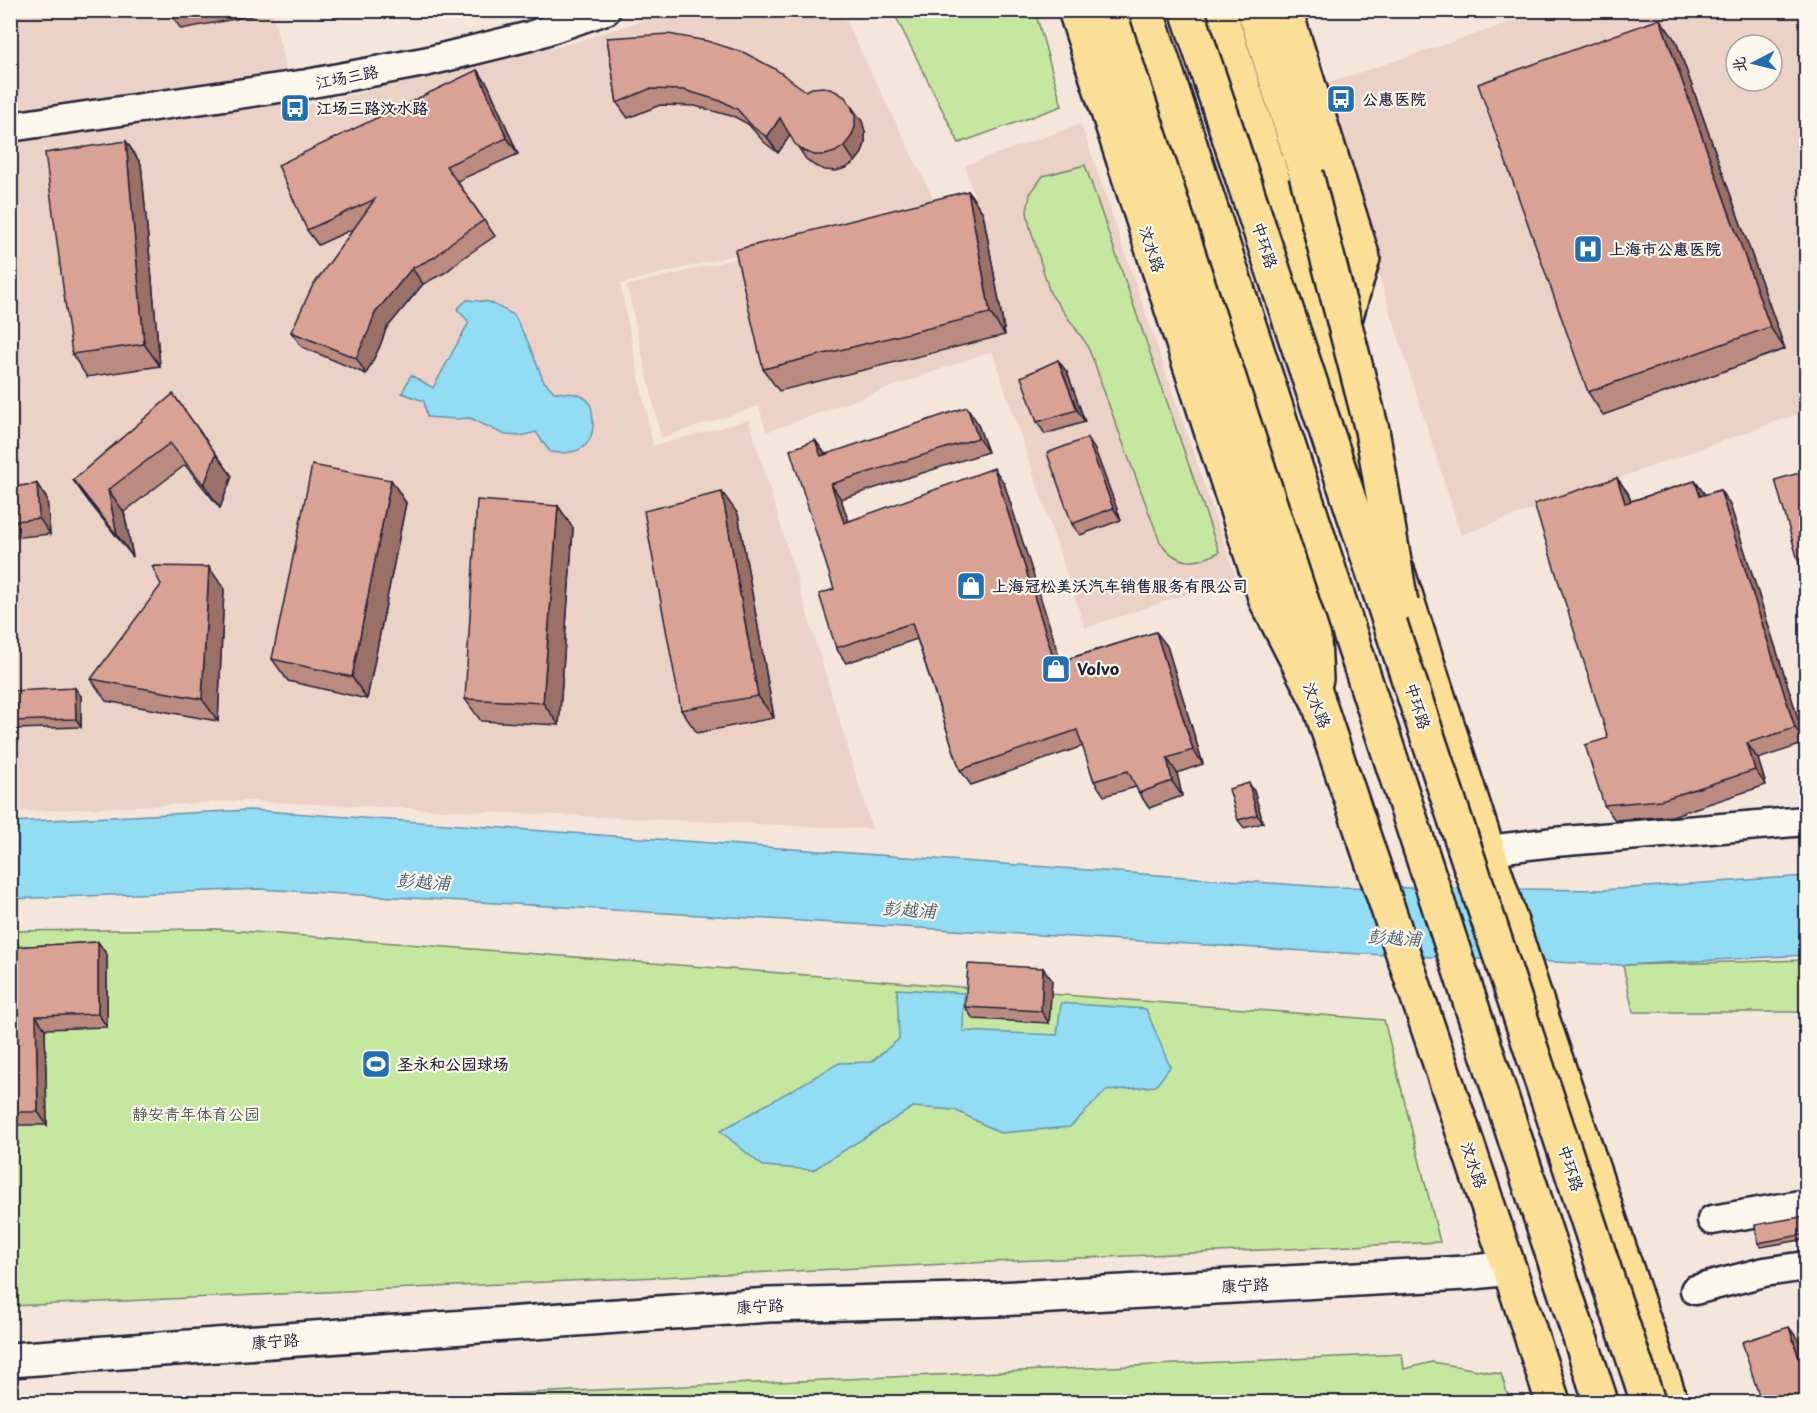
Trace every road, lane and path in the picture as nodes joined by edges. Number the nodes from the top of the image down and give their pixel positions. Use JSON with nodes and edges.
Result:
{"nodes":[{"id":1,"x":606,"y":10,"type":"edge"},
{"id":2,"x":1075,"y":10,"type":"edge"},
{"id":3,"x":1096,"y":10,"type":"edge"},
{"id":4,"x":1116,"y":10,"type":"edge"},
{"id":5,"x":1146,"y":10,"type":"edge"},
{"id":6,"x":1158,"y":10,"type":"edge"},
{"id":7,"x":1178,"y":10,"type":"edge"},
{"id":8,"x":1187,"y":10,"type":"edge"},
{"id":9,"x":1218,"y":10,"type":"edge"},
{"id":10,"x":1254,"y":10,"type":"edge"},
{"id":11,"x":1285,"y":10,"type":"edge"},
{"id":12,"x":10,"y":127,"type":"edge"},
{"id":13,"x":1217,"y":352,"type":"junction"},
{"id":14,"x":1332,"y":364,"type":"junction"},
{"id":15,"x":1291,"y":412,"type":"junction"},
{"id":16,"x":1376,"y":614,"type":"junction"},
{"id":17,"x":1427,"y":663,"type":"junction"},
{"id":18,"x":1318,"y":701,"type":"junction"},
{"id":19,"x":1418,"y":705,"type":"junction"},
{"id":20,"x":1806,"y":821,"type":"edge"},
{"id":21,"x":1443,"y":846,"type":"junction"},
{"id":22,"x":1492,"y":863,"type":"junction"},
{"id":23,"x":1498,"y":1013,"type":"junction"},
{"id":24,"x":1806,"y":1204,"type":"edge"},
{"id":25,"x":1712,"y":1220,"type":"dead end"},
{"id":26,"x":1806,"y":1266,"type":"edge"},
{"id":27,"x":1509,"y":1268,"type":"junction"},
{"id":28,"x":1695,"y":1290,"type":"dead end"},
{"id":29,"x":1647,"y":1332,"type":"junction"},
{"id":30,"x":10,"y":1360,"type":"edge"},
{"id":31,"x":1553,"y":1402,"type":"edge"},
{"id":32,"x":1600,"y":1402,"type":"edge"},
{"id":33,"x":1615,"y":1402,"type":"edge"},
{"id":34,"x":1635,"y":1402,"type":"edge"},
{"id":35,"x":1648,"y":1402,"type":"edge"},
{"id":36,"x":1671,"y":1402,"type":"edge"}],
"edges":[{"from":1,"to":12,"type":"street","name":"江场三路"},
{"from":2,"to":18,"type":"main road","name":"汶水路"},
{"from":3,"to":13,"type":"main road"},
{"from":4,"to":13,"type":"main road"},
{"from":5,"to":32,"type":"main road","bridge":true},
{"from":6,"to":15,"type":"main road"},
{"from":7,"to":16,"type":"main road"},
{"from":8,"to":19,"type":"main road","name":"中环路","bridge":true},
{"from":9,"to":14,"type":"main road"},
{"from":10,"to":19,"type":"main road","bridge":true},
{"from":11,"to":14,"type":"main road"},
{"from":13,"to":15,"type":"main road"},
{"from":13,"to":18,"type":"main road"},
{"from":14,"to":17,"type":"main road"},
{"from":15,"to":21,"type":"main road"},
{"from":16,"to":17,"type":"main road"},
{"from":16,"to":21,"type":"main road"},
{"from":17,"to":22,"type":"main road"},
{"from":18,"to":27,"type":"main road","name":"汶水路"},
{"from":19,"to":35,"type":"main road","name":"中环路","bridge":true},
{"from":20,"to":22,"type":"street"},
{"from":21,"to":23,"type":"main road"},
{"from":22,"to":29,"type":"main road"},
{"from":23,"to":33,"type":"main road"},
{"from":23,"to":34,"type":"main road"},
{"from":24,"to":25,"type":"street"},
{"from":26,"to":28,"type":"street"},
{"from":27,"to":30,"type":"street","name":"康宁路"},
{"from":27,"to":31,"type":"main road","name":"汶水路"},
{"from":29,"to":35,"type":"main road"},
{"from":29,"to":36,"type":"main road"}]}
